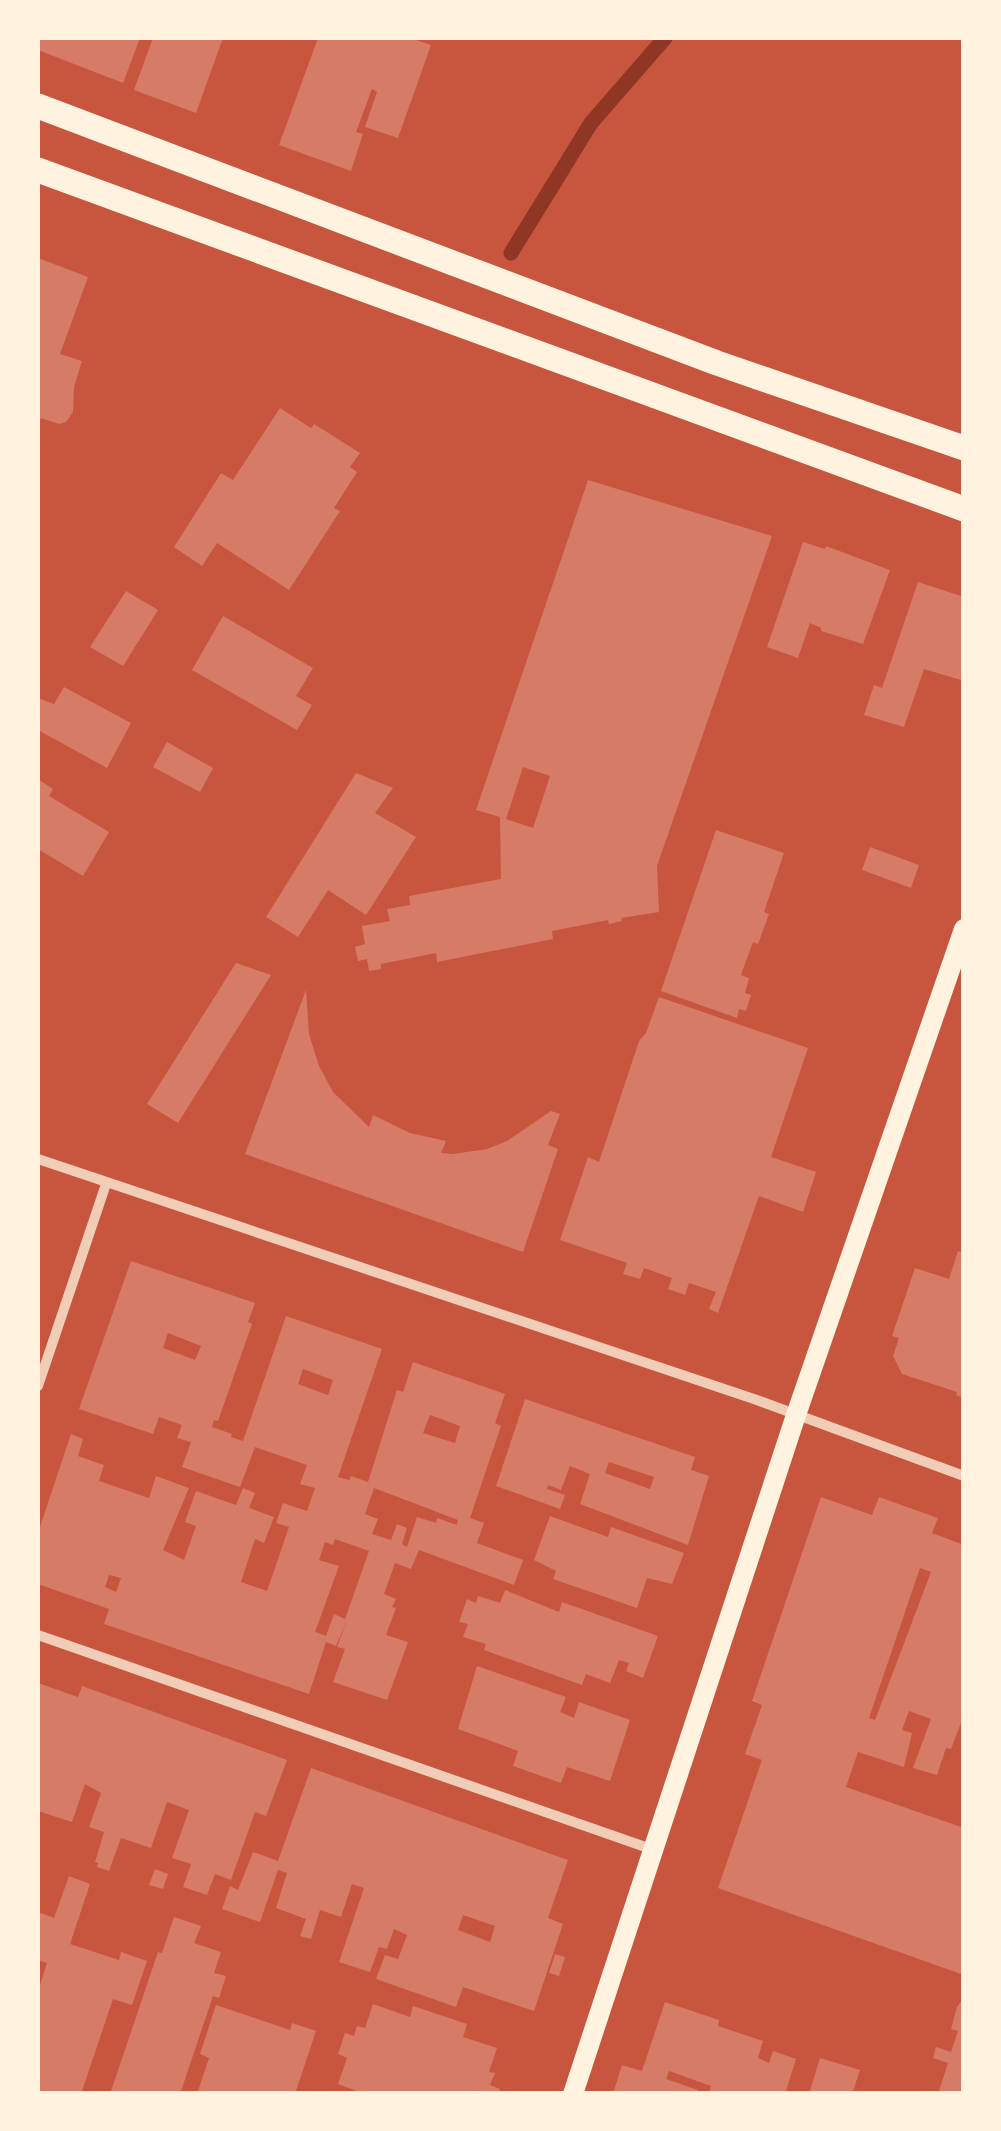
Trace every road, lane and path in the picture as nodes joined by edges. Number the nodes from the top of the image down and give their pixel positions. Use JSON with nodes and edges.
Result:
{"nodes":[{"id":1,"x":38,"y":106,"type":"edge"},
{"id":2,"x":38,"y":170,"type":"edge"},
{"id":3,"x":964,"y":448,"type":"edge"},
{"id":4,"x":964,"y":509,"type":"edge"},
{"id":5,"x":964,"y":929,"type":"edge"},
{"id":6,"x":38,"y":1159,"type":"edge"},
{"id":7,"x":106,"y":1184,"type":"junction"},
{"id":8,"x":38,"y":1386,"type":"edge"},
{"id":9,"x":796,"y":1415,"type":"junction"},
{"id":10,"x":964,"y":1476,"type":"edge"},
{"id":11,"x":38,"y":1635,"type":"edge"},
{"id":12,"x":654,"y":1850,"type":"junction"},
{"id":13,"x":573,"y":2094,"type":"edge"}],
"edges":[{"from":1,"to":3,"type":"main road"},
{"from":2,"to":4,"type":"main road"},
{"from":5,"to":9,"type":"main road"},
{"from":6,"to":7,"type":"street"},
{"from":7,"to":8,"type":"street"},
{"from":7,"to":9,"type":"street"},
{"from":9,"to":10,"type":"street"},
{"from":9,"to":12,"type":"main road"},
{"from":11,"to":12,"type":"street"},
{"from":12,"to":13,"type":"main road"}]}
